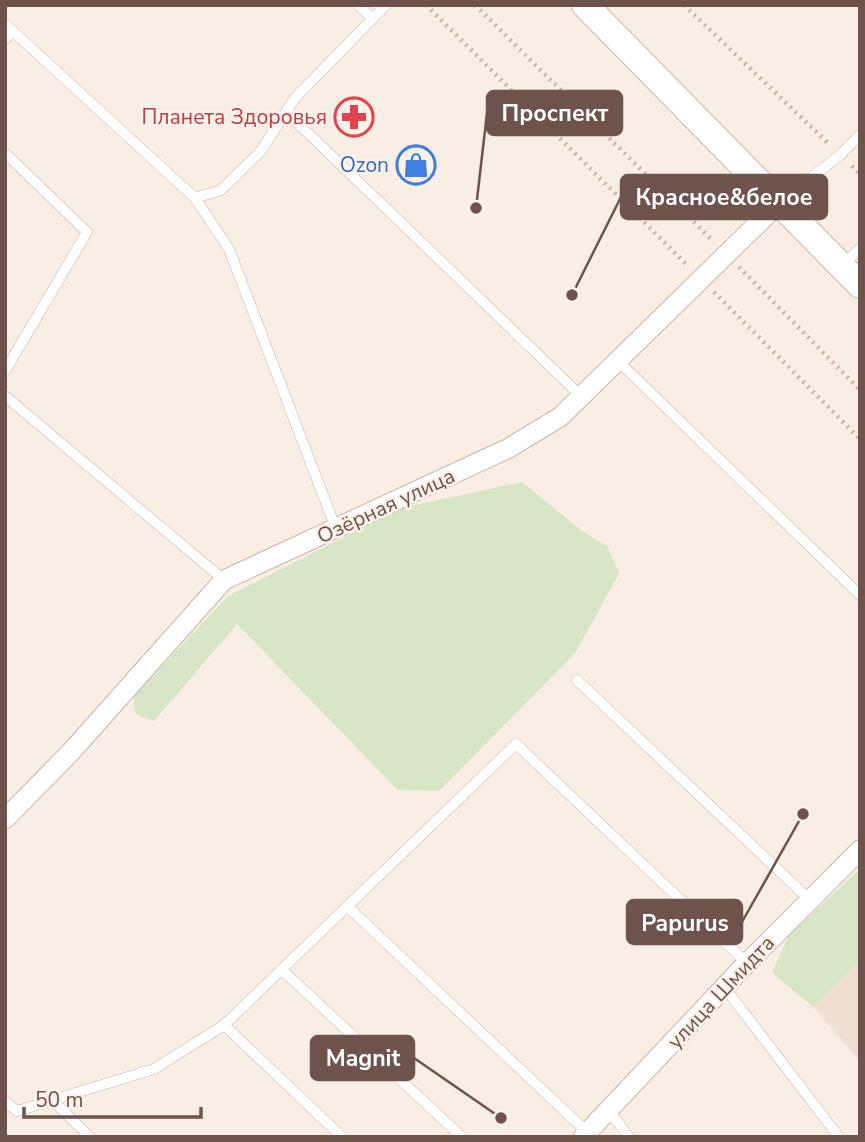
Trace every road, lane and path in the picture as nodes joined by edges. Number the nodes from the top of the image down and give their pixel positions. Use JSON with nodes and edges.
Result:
{"nodes":[{"id":1,"x":358,"y":5,"type":"edge"},
{"id":2,"x":386,"y":5,"type":"edge"},
{"id":3,"x":426,"y":5,"type":"edge"},
{"id":4,"x":475,"y":5,"type":"edge"},
{"id":5,"x":585,"y":5,"type":"edge"},
{"id":6,"x":684,"y":5,"type":"edge"},
{"id":7,"x":372,"y":18,"type":"junction"},
{"id":8,"x":8,"y":32,"type":"edge"},
{"id":9,"x":286,"y":112,"type":"junction"},
{"id":10,"x":860,"y":135,"type":"edge"},
{"id":11,"x":5,"y":153,"type":"edge"},
{"id":12,"x":841,"y":155,"type":"junction"},
{"id":13,"x":860,"y":174,"type":"edge"},
{"id":14,"x":195,"y":198,"type":"junction"},
{"id":15,"x":779,"y":202,"type":"junction"},
{"id":16,"x":726,"y":254,"type":"junction"},
{"id":17,"x":854,"y":266,"type":"edge"},
{"id":18,"x":702,"y":280,"type":"junction"},
{"id":19,"x":619,"y":362,"type":"junction"},
{"id":20,"x":5,"y":371,"type":"edge"},
{"id":21,"x":860,"y":390,"type":"edge"},
{"id":22,"x":581,"y":396,"type":"junction"},
{"id":23,"x":5,"y":397,"type":"edge"},
{"id":24,"x":860,"y":439,"type":"edge"},
{"id":25,"x":336,"y":529,"type":"junction"},
{"id":26,"x":224,"y":580,"type":"junction"},
{"id":27,"x":860,"y":595,"type":"edge"},
{"id":28,"x":577,"y":680,"type":"dead end"},
{"id":29,"x":5,"y":819,"type":"edge"},
{"id":30,"x":860,"y":850,"type":"edge"},
{"id":31,"x":810,"y":900,"type":"junction"},
{"id":32,"x":349,"y":908,"type":"junction"},
{"id":33,"x":747,"y":962,"type":"junction"},
{"id":34,"x":281,"y":969,"type":"junction"},
{"id":35,"x":725,"y":988,"type":"junction"},
{"id":36,"x":224,"y":1025,"type":"junction"},
{"id":37,"x":5,"y":1101,"type":"edge"},
{"id":38,"x":54,"y":1102,"type":"junction"},
{"id":39,"x":609,"y":1111,"type":"junction"},
{"id":40,"x":585,"y":1135,"type":"edge"},
{"id":41,"x":90,"y":1137,"type":"edge"},
{"id":42,"x":342,"y":1137,"type":"edge"},
{"id":43,"x":462,"y":1137,"type":"edge"},
{"id":44,"x":629,"y":1137,"type":"edge"},
{"id":45,"x":839,"y":1137,"type":"edge"}],
"edges":[{"from":1,"to":7,"type":"lane"},
{"from":2,"to":7,"type":"lane"},
{"from":3,"to":18,"type":"path"},
{"from":4,"to":16,"type":"path"},
{"from":5,"to":15,"type":"street"},
{"from":6,"to":12,"type":"path"},
{"from":7,"to":9,"type":"lane"},
{"from":8,"to":14,"type":"lane"},
{"from":9,"to":14,"type":"lane"},
{"from":9,"to":22,"type":"lane"},
{"from":10,"to":12,"type":"lane"},
{"from":11,"to":20,"type":"lane"},
{"from":12,"to":13,"type":"path"},
{"from":12,"to":15,"type":"lane"},
{"from":14,"to":25,"type":"lane"},
{"from":15,"to":16,"type":"street","name":"Озёрная улица"},
{"from":15,"to":17,"type":"street"},
{"from":16,"to":18,"type":"street","name":"Озёрная улица"},
{"from":16,"to":21,"type":"path"},
{"from":18,"to":19,"type":"street","name":"Озёрная улица"},
{"from":18,"to":24,"type":"path"},
{"from":19,"to":22,"type":"street","name":"Озёрная улица"},
{"from":19,"to":27,"type":"lane"},
{"from":22,"to":25,"type":"street","name":"Озёрная улица"},
{"from":23,"to":26,"type":"lane"},
{"from":25,"to":26,"type":"street","name":"Озёрная улица"},
{"from":26,"to":29,"type":"street","name":"Озёрная улица"},
{"from":28,"to":31,"type":"lane"},
{"from":30,"to":31,"type":"street","name":"улица Шмидта"},
{"from":31,"to":33,"type":"street","name":"улица Шмидта"},
{"from":32,"to":33,"type":"lane"},
{"from":32,"to":34,"type":"lane"},
{"from":32,"to":40,"type":"lane"},
{"from":33,"to":35,"type":"street","name":"улица Шмидта"},
{"from":34,"to":36,"type":"lane"},
{"from":34,"to":43,"type":"lane"},
{"from":35,"to":39,"type":"street","name":"улица Шмидта"},
{"from":35,"to":45,"type":"lane"},
{"from":36,"to":38,"type":"lane"},
{"from":36,"to":42,"type":"lane"},
{"from":37,"to":38,"type":"lane"},
{"from":38,"to":41,"type":"lane"},
{"from":39,"to":40,"type":"street","name":"улица Шмидта"},
{"from":39,"to":44,"type":"lane"}]}
